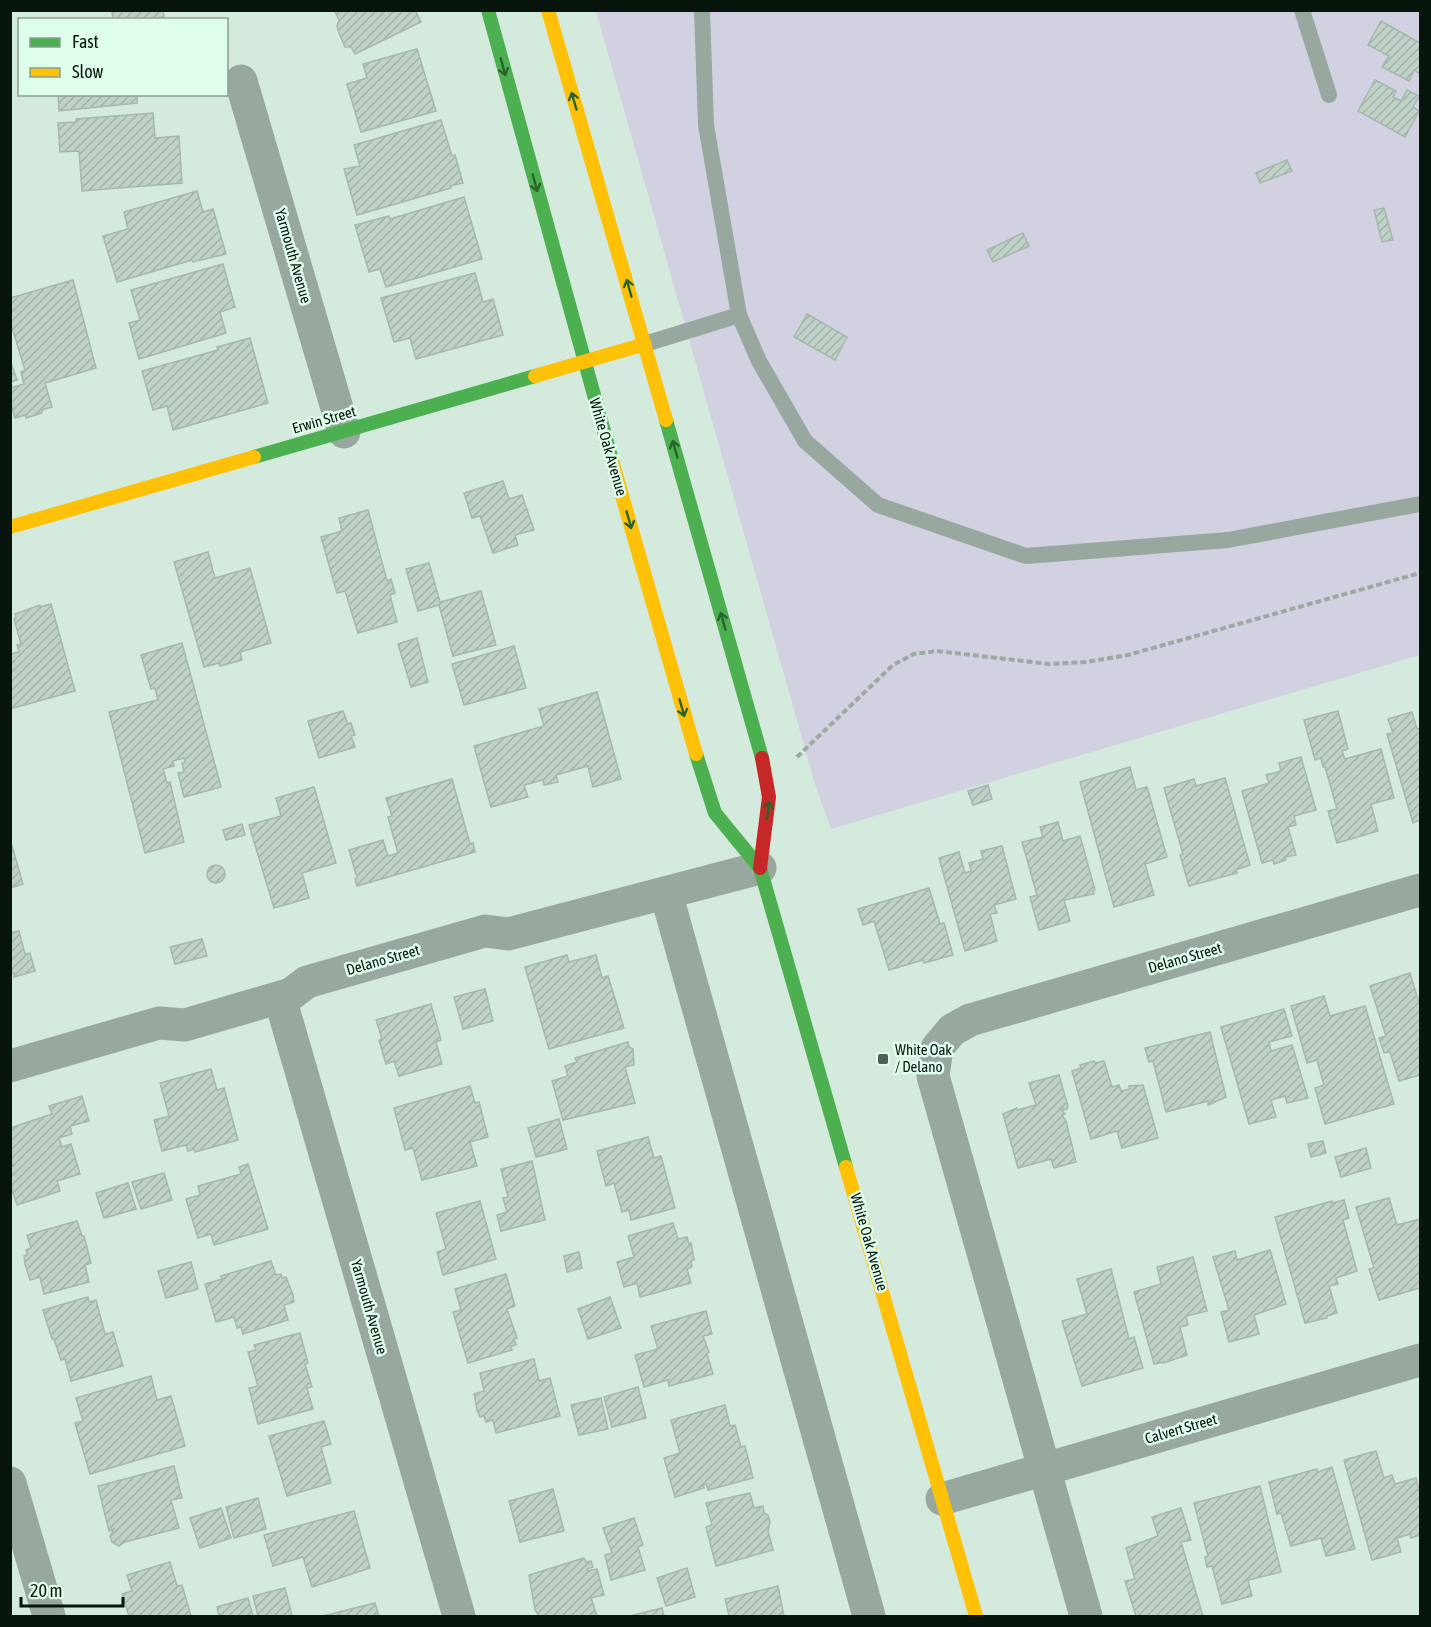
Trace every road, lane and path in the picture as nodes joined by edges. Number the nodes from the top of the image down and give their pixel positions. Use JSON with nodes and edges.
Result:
{"nodes":[{"id":1,"x":488,"y":10,"type":"edge"},
{"id":2,"x":548,"y":10,"type":"edge"},
{"id":3,"x":702,"y":10,"type":"edge"},
{"id":4,"x":1302,"y":10,"type":"edge"},
{"id":5,"x":241,"y":81,"type":"dead end"},
{"id":6,"x":1329,"y":95,"type":"dead end"},
{"id":7,"x":739,"y":315,"type":"junction"},
{"id":8,"x":645,"y":344,"type":"junction"},
{"id":9,"x":584,"y":363,"type":"junction"},
{"id":10,"x":344,"y":432,"type":"junction"},
{"id":11,"x":1420,"y":504,"type":"edge"},
{"id":12,"x":10,"y":527,"type":"edge"},
{"id":13,"x":1420,"y":573,"type":"edge"},
{"id":14,"x":765,"y":768,"type":"junction"},
{"id":15,"x":760,"y":868,"type":"junction"},
{"id":16,"x":1420,"y":890,"type":"edge"},
{"id":17,"x":666,"y":893,"type":"junction"},
{"id":18,"x":280,"y":998,"type":"junction"},
{"id":19,"x":10,"y":1066,"type":"edge"},
{"id":20,"x":1420,"y":1360,"type":"edge"},
{"id":21,"x":1043,"y":1469,"type":"junction"},
{"id":22,"x":10,"y":1482,"type":"edge"},
{"id":23,"x":942,"y":1499,"type":"junction"},
{"id":24,"x":49,"y":1617,"type":"edge"},
{"id":25,"x":459,"y":1617,"type":"edge"},
{"id":26,"x":869,"y":1617,"type":"edge"},
{"id":27,"x":976,"y":1617,"type":"edge"},
{"id":28,"x":1086,"y":1617,"type":"edge"}],
"edges":[{"from":1,"to":9,"type":"main road","name":"White Oak Avenue","one_way":true},
{"from":8,"to":2,"type":"main road","name":"White Oak Avenue","one_way":true},
{"from":3,"to":7,"type":"lane"},
{"from":4,"to":6,"type":"lane"},
{"from":5,"to":10,"type":"street","name":"Yarmouth Avenue"},
{"from":7,"to":8,"type":"lane"},
{"from":7,"to":11,"type":"lane"},
{"from":8,"to":9,"type":"main road","name":"Erwin Street"},
{"from":14,"to":8,"type":"main road","name":"White Oak Avenue","one_way":true},
{"from":9,"to":10,"type":"main road","name":"Erwin Street"},
{"from":9,"to":15,"type":"main road","name":"White Oak Avenue","one_way":true},
{"from":10,"to":12,"type":"main road","name":"Erwin Street"},
{"from":13,"to":14,"type":"path"},
{"from":15,"to":14,"type":"main road","name":"White Oak Avenue","one_way":true},
{"from":15,"to":17,"type":"street","name":"Delano Street"},
{"from":15,"to":23,"type":"main road","name":"White Oak Avenue"},
{"from":16,"to":21,"type":"street","name":"Delano Street"},
{"from":17,"to":18,"type":"street","name":"Delano Street"},
{"from":17,"to":26,"type":"street"},
{"from":18,"to":19,"type":"street","name":"Delano Street"},
{"from":18,"to":25,"type":"street","name":"Yarmouth Avenue"},
{"from":20,"to":21,"type":"street","name":"Calvert Street"},
{"from":21,"to":23,"type":"street","name":"Calvert Street"},
{"from":21,"to":28,"type":"street"},
{"from":22,"to":24,"type":"street"},
{"from":23,"to":27,"type":"main road","name":"White Oak Avenue"}]}
